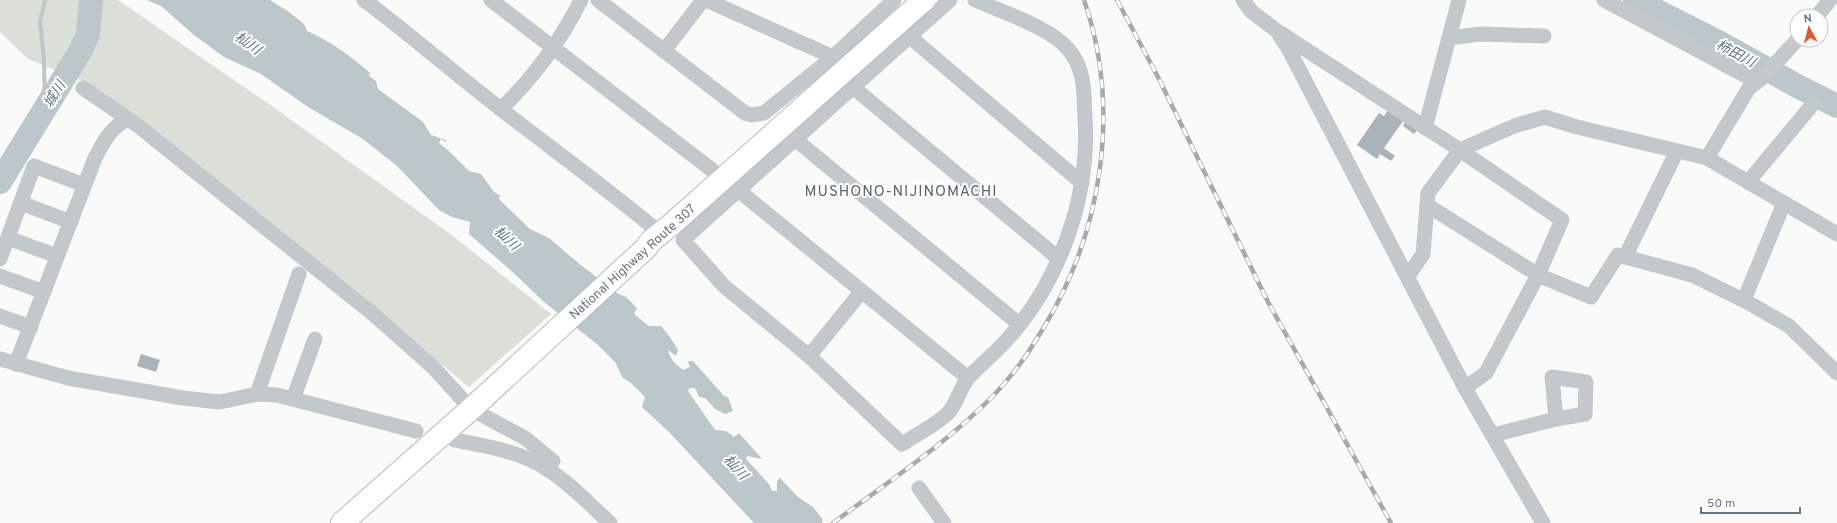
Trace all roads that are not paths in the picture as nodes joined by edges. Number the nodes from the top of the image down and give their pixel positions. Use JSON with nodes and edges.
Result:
{"nodes":[{"id":1,"x":364,"y":0,"type":"edge"},
{"id":2,"x":491,"y":0,"type":"edge"},
{"id":3,"x":581,"y":0,"type":"edge"},
{"id":4,"x":598,"y":0,"type":"edge"},
{"id":5,"x":702,"y":0,"type":"edge"},
{"id":6,"x":706,"y":0,"type":"edge"},
{"id":7,"x":894,"y":0,"type":"edge"},
{"id":8,"x":924,"y":0,"type":"edge"},
{"id":9,"x":950,"y":0,"type":"edge"},
{"id":10,"x":975,"y":0,"type":"edge"},
{"id":11,"x":1243,"y":0,"type":"edge"},
{"id":12,"x":1458,"y":0,"type":"edge"},
{"id":13,"x":1604,"y":0,"type":"edge"},
{"id":14,"x":1830,"y":0,"type":"edge"},
{"id":15,"x":1824,"y":8,"type":"edge"},
{"id":16,"x":1278,"y":31,"type":"junction"},
{"id":17,"x":1544,"y":36,"type":"dead end"},
{"id":18,"x":910,"y":37,"type":"junction"},
{"id":19,"x":1449,"y":38,"type":"junction"},
{"id":20,"x":553,"y":48,"type":"junction"},
{"id":21,"x":1789,"y":48,"type":"edge"},
{"id":22,"x":664,"y":51,"type":"junction"},
{"id":23,"x":833,"y":57,"type":"junction"},
{"id":24,"x":1759,"y":80,"type":"junction"},
{"id":25,"x":83,"y":88,"type":"dead end"},
{"id":26,"x":854,"y":88,"type":"junction"},
{"id":27,"x":1813,"y":104,"type":"dead end"},
{"id":28,"x":501,"y":109,"type":"junction"},
{"id":29,"x":128,"y":119,"type":"junction"},
{"id":30,"x":1425,"y":128,"type":"junction"},
{"id":31,"x":796,"y":140,"type":"junction"},
{"id":32,"x":1460,"y":150,"type":"junction"},
{"id":33,"x":1677,"y":151,"type":"junction"},
{"id":34,"x":1706,"y":158,"type":"junction"},
{"id":35,"x":1748,"y":182,"type":"junction"},
{"id":36,"x":1082,"y":183,"type":"junction"},
{"id":37,"x":84,"y":185,"type":"junction"},
{"id":38,"x":738,"y":190,"type":"junction"},
{"id":39,"x":21,"y":203,"type":"junction"},
{"id":40,"x":1784,"y":203,"type":"junction"},
{"id":41,"x":1427,"y":205,"type":"junction"},
{"id":42,"x":71,"y":222,"type":"junction"},
{"id":43,"x":1837,"y":234,"type":"edge"},
{"id":44,"x":659,"y":235,"type":"junction"},
{"id":45,"x":8,"y":238,"type":"junction"},
{"id":46,"x":57,"y":256,"type":"junction"},
{"id":47,"x":1625,"y":257,"type":"junction"},
{"id":48,"x":1058,"y":258,"type":"junction"},
{"id":49,"x":0,"y":259,"type":"edge"},
{"id":50,"x":299,"y":274,"type":"dead end"},
{"id":51,"x":1538,"y":275,"type":"junction"},
{"id":52,"x":0,"y":276,"type":"edge"},
{"id":53,"x":1408,"y":276,"type":"junction"},
{"id":54,"x":862,"y":291,"type":"junction"},
{"id":55,"x":44,"y":292,"type":"junction"},
{"id":56,"x":1744,"y":300,"type":"junction"},
{"id":57,"x":0,"y":316,"type":"edge"},
{"id":58,"x":1020,"y":324,"type":"junction"},
{"id":59,"x":31,"y":327,"type":"junction"},
{"id":60,"x":315,"y":339,"type":"dead end"},
{"id":61,"x":809,"y":356,"type":"junction"},
{"id":62,"x":0,"y":359,"type":"edge"},
{"id":63,"x":16,"y":364,"type":"junction"},
{"id":64,"x":1837,"y":373,"type":"edge"},
{"id":65,"x":968,"y":378,"type":"junction"},
{"id":66,"x":1465,"y":388,"type":"junction"},
{"id":67,"x":257,"y":394,"type":"junction"},
{"id":68,"x":293,"y":399,"type":"junction"},
{"id":69,"x":476,"y":404,"type":"junction"},
{"id":70,"x":1556,"y":419,"type":"dead end"},
{"id":71,"x":416,"y":431,"type":"dead end"},
{"id":72,"x":1493,"y":435,"type":"junction"},
{"id":73,"x":454,"y":440,"type":"dead end"},
{"id":74,"x":547,"y":469,"type":"junction"},
{"id":75,"x":919,"y":488,"type":"dead end"},
{"id":76,"x":342,"y":523,"type":"edge"},
{"id":77,"x":610,"y":523,"type":"edge"},
{"id":78,"x":944,"y":523,"type":"edge"},
{"id":79,"x":1543,"y":523,"type":"edge"}],
"edges":[{"from":1,"to":28,"type":"street"},
{"from":2,"to":20,"type":"street"},
{"from":3,"to":20,"type":"street"},
{"from":4,"to":22,"type":"street"},
{"from":5,"to":22,"type":"street"},
{"from":6,"to":23,"type":"street"},
{"from":7,"to":23,"type":"street"},
{"from":8,"to":44,"type":"highway","name":"National Highway Route 307","bridge":true},
{"from":9,"to":18,"type":"street"},
{"from":10,"to":36,"type":"street"},
{"from":11,"to":16,"type":"street"},
{"from":12,"to":19,"type":"street"},
{"from":13,"to":24,"type":"street"},
{"from":14,"to":15,"type":"street"},
{"from":16,"to":30,"type":"street"},
{"from":16,"to":53,"type":"street"},
{"from":17,"to":19,"type":"street"},
{"from":18,"to":26,"type":"street"},
{"from":18,"to":36,"type":"street"},
{"from":19,"to":30,"type":"street"},
{"from":20,"to":28,"type":"street"},
{"from":20,"to":38,"type":"street"},
{"from":21,"to":24,"type":"street"},
{"from":22,"to":23,"type":"street"},
{"from":24,"to":34,"type":"street"},
{"from":25,"to":29,"type":"street"},
{"from":26,"to":31,"type":"street"},
{"from":26,"to":48,"type":"street"},
{"from":27,"to":35,"type":"street"},
{"from":28,"to":44,"type":"street"},
{"from":29,"to":37,"type":"street"},
{"from":29,"to":69,"type":"street"},
{"from":30,"to":32,"type":"street"},
{"from":31,"to":38,"type":"street"},
{"from":31,"to":58,"type":"street"},
{"from":32,"to":33,"type":"street"},
{"from":32,"to":41,"type":"street"},
{"from":32,"to":51,"type":"street"},
{"from":33,"to":34,"type":"street"},
{"from":33,"to":47,"type":"street"},
{"from":34,"to":35,"type":"street"},
{"from":35,"to":40,"type":"street"},
{"from":36,"to":48,"type":"street"},
{"from":37,"to":39,"type":"street"},
{"from":37,"to":42,"type":"street"},
{"from":38,"to":54,"type":"street"},
{"from":38,"to":61,"type":"street"},
{"from":39,"to":42,"type":"street"},
{"from":39,"to":45,"type":"street"},
{"from":40,"to":43,"type":"street"},
{"from":40,"to":56,"type":"street"},
{"from":41,"to":51,"type":"street"},
{"from":41,"to":53,"type":"street"},
{"from":42,"to":46,"type":"street"},
{"from":44,"to":69,"type":"highway","name":"National Highway Route 307"},
{"from":45,"to":46,"type":"street"},
{"from":45,"to":49,"type":"street"},
{"from":46,"to":55,"type":"street"},
{"from":47,"to":51,"type":"street"},
{"from":47,"to":56,"type":"street"},
{"from":48,"to":58,"type":"street"},
{"from":50,"to":67,"type":"street"},
{"from":51,"to":66,"type":"street"},
{"from":52,"to":55,"type":"street"},
{"from":53,"to":66,"type":"street"},
{"from":54,"to":61,"type":"street"},
{"from":54,"to":65,"type":"street"},
{"from":55,"to":59,"type":"street"},
{"from":56,"to":64,"type":"street"},
{"from":57,"to":59,"type":"street"},
{"from":58,"to":65,"type":"street"},
{"from":59,"to":63,"type":"street"},
{"from":60,"to":68,"type":"street"},
{"from":61,"to":65,"type":"street"},
{"from":62,"to":63,"type":"street"},
{"from":63,"to":67,"type":"street"},
{"from":66,"to":72,"type":"street"},
{"from":67,"to":68,"type":"street"},
{"from":68,"to":71,"type":"street"},
{"from":69,"to":74,"type":"street"},
{"from":69,"to":76,"type":"highway","name":"National Highway Route 307"},
{"from":70,"to":72,"type":"street"},
{"from":72,"to":79,"type":"street"},
{"from":73,"to":74,"type":"street"},
{"from":74,"to":77,"type":"street"},
{"from":75,"to":78,"type":"street"}]}
